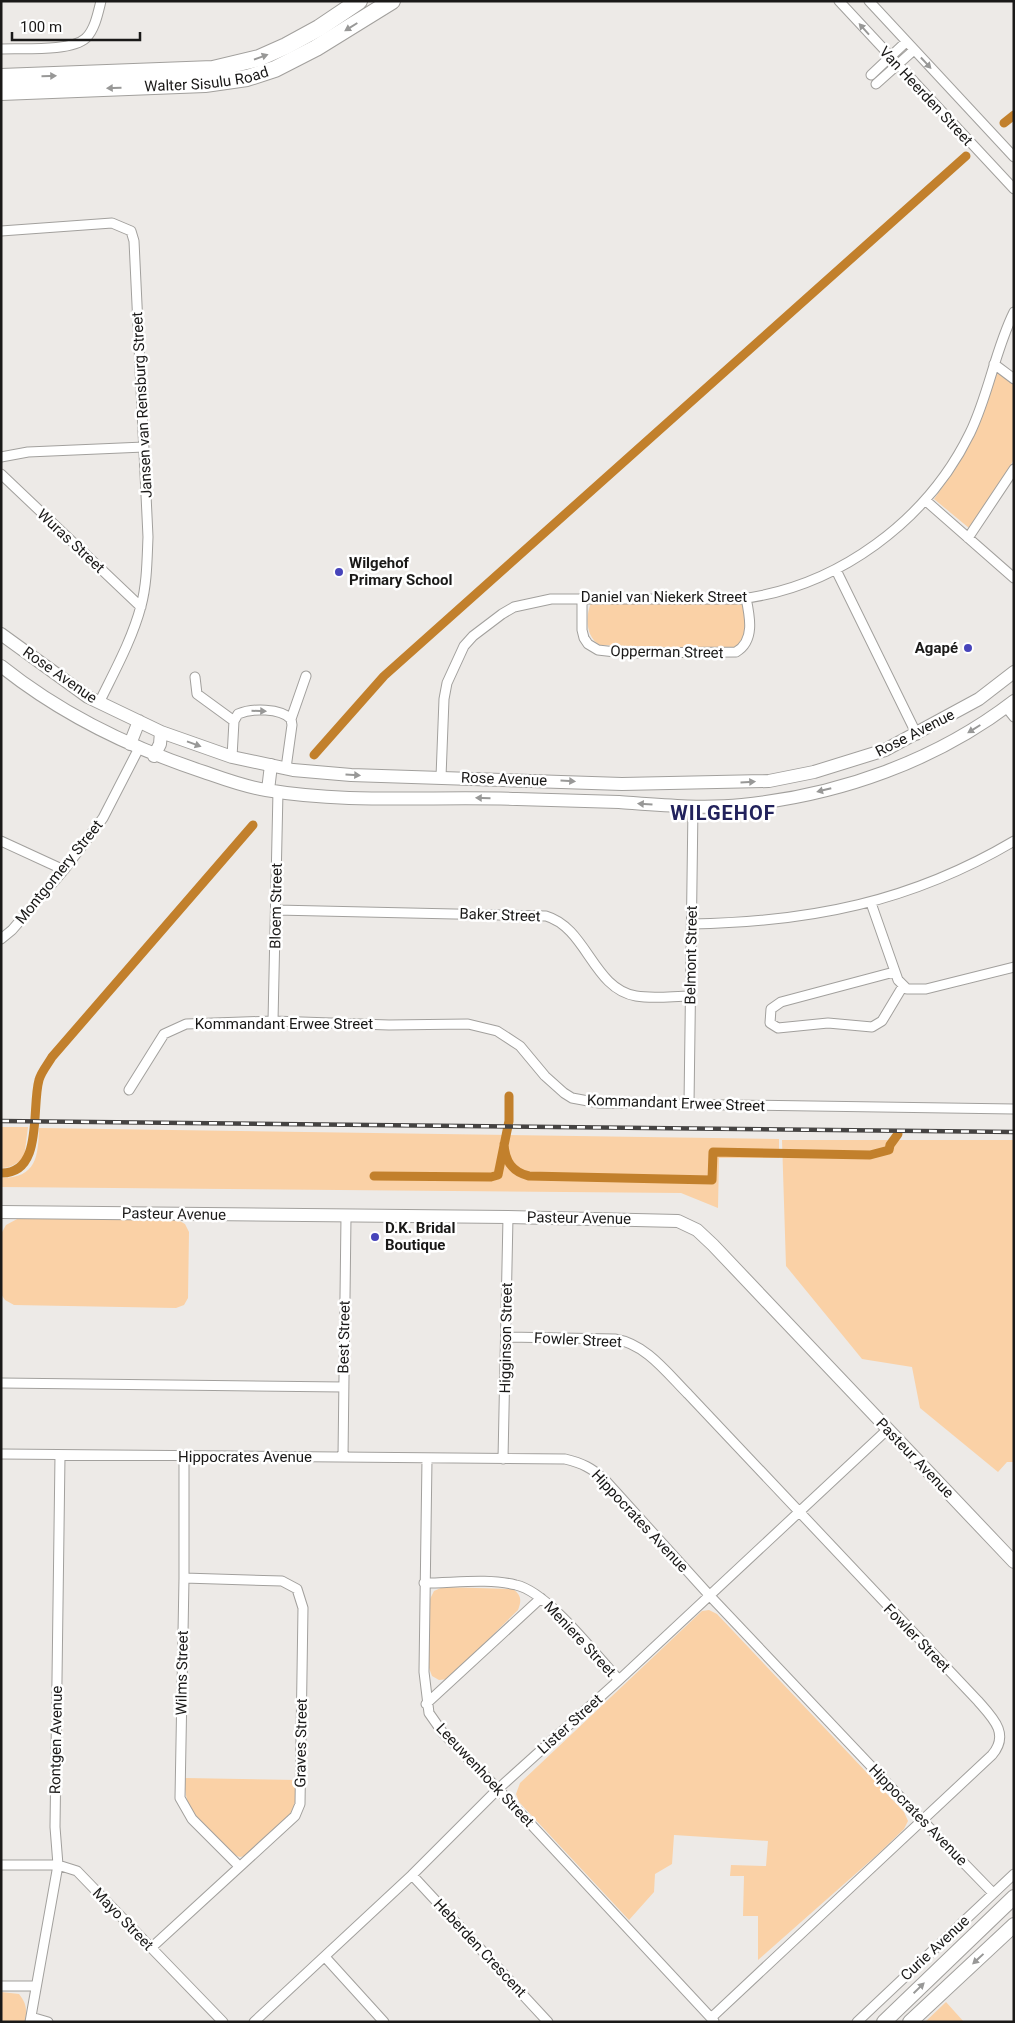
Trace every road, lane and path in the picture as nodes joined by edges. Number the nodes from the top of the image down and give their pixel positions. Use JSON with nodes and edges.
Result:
{"nodes":[{"id":1,"x":101,"y":1,"type":"edge"},
{"id":2,"x":359,"y":1,"type":"edge"},
{"id":3,"x":392,"y":1,"type":"edge"},
{"id":4,"x":839,"y":1,"type":"edge"},
{"id":5,"x":869,"y":1,"type":"edge"},
{"id":6,"x":323,"y":35,"type":"junction"},
{"id":7,"x":906,"y":42,"type":"junction"},
{"id":8,"x":1,"y":48,"type":"edge"},
{"id":9,"x":914,"y":50,"type":"junction"},
{"id":10,"x":889,"y":57,"type":"junction"},
{"id":11,"x":896,"y":65,"type":"junction"},
{"id":12,"x":871,"y":75,"type":"dead end"},
{"id":13,"x":3,"y":84,"type":"edge"},
{"id":14,"x":876,"y":84,"type":"dead end"},
{"id":15,"x":1014,"y":157,"type":"edge"},
{"id":16,"x":1014,"y":189,"type":"edge"},
{"id":17,"x":1,"y":231,"type":"edge"},
{"id":18,"x":1014,"y":312,"type":"edge"},
{"id":19,"x":994,"y":364,"type":"junction"},
{"id":20,"x":1014,"y":379,"type":"edge"},
{"id":21,"x":144,"y":447,"type":"junction"},
{"id":22,"x":1,"y":457,"type":"edge"},
{"id":23,"x":1014,"y":469,"type":"edge"},
{"id":24,"x":1,"y":474,"type":"edge"},
{"id":25,"x":925,"y":500,"type":"junction"},
{"id":26,"x":968,"y":538,"type":"junction"},
{"id":27,"x":836,"y":570,"type":"junction"},
{"id":28,"x":1014,"y":578,"type":"edge"},
{"id":29,"x":582,"y":598,"type":"junction"},
{"id":30,"x":746,"y":598,"type":"junction"},
{"id":31,"x":141,"y":607,"type":"junction"},
{"id":32,"x":1,"y":634,"type":"edge"},
{"id":33,"x":1,"y":666,"type":"edge"},
{"id":34,"x":1,"y":672,"type":"edge"},
{"id":35,"x":1013,"y":674,"type":"edge"},
{"id":36,"x":306,"y":676,"type":"dead end"},
{"id":37,"x":196,"y":677,"type":"dead end"},
{"id":38,"x":18,"y":680,"type":"junction"},
{"id":39,"x":980,"y":699,"type":"junction"},
{"id":40,"x":94,"y":700,"type":"junction"},
{"id":41,"x":1011,"y":708,"type":"edge"},
{"id":42,"x":114,"y":710,"type":"junction"},
{"id":43,"x":993,"y":717,"type":"junction"},
{"id":44,"x":80,"y":718,"type":"junction"},
{"id":45,"x":291,"y":719,"type":"junction"},
{"id":46,"x":138,"y":721,"type":"junction"},
{"id":47,"x":234,"y":722,"type":"junction"},
{"id":48,"x":923,"y":731,"type":"junction"},
{"id":49,"x":106,"y":732,"type":"junction"},
{"id":50,"x":162,"y":732,"type":"junction"},
{"id":51,"x":904,"y":741,"type":"junction"},
{"id":52,"x":134,"y":746,"type":"junction"},
{"id":53,"x":941,"y":748,"type":"junction"},
{"id":54,"x":154,"y":756,"type":"junction"},
{"id":55,"x":232,"y":757,"type":"junction"},
{"id":56,"x":914,"y":760,"type":"junction"},
{"id":57,"x":271,"y":765,"type":"junction"},
{"id":58,"x":289,"y":769,"type":"junction"},
{"id":59,"x":425,"y":777,"type":"junction"},
{"id":60,"x":441,"y":777,"type":"junction"},
{"id":61,"x":456,"y":777,"type":"junction"},
{"id":62,"x":680,"y":784,"type":"junction"},
{"id":63,"x":712,"y":784,"type":"junction"},
{"id":64,"x":279,"y":792,"type":"junction"},
{"id":65,"x":456,"y":797,"type":"junction"},
{"id":66,"x":425,"y":798,"type":"junction"},
{"id":67,"x":687,"y":806,"type":"junction"},
{"id":68,"x":712,"y":806,"type":"junction"},
{"id":69,"x":1,"y":840,"type":"edge"},
{"id":70,"x":1014,"y":841,"type":"edge"},
{"id":71,"x":64,"y":870,"type":"junction"},
{"id":72,"x":871,"y":903,"type":"junction"},
{"id":73,"x":276,"y":910,"type":"junction"},
{"id":74,"x":692,"y":924,"type":"junction"},
{"id":75,"x":1,"y":939,"type":"edge"},
{"id":76,"x":1014,"y":967,"type":"edge"},
{"id":77,"x":894,"y":972,"type":"junction"},
{"id":78,"x":903,"y":986,"type":"junction"},
{"id":79,"x":691,"y":996,"type":"junction"},
{"id":80,"x":273,"y":1022,"type":"junction"},
{"id":81,"x":129,"y":1090,"type":"dead end"},
{"id":82,"x":689,"y":1104,"type":"junction"},
{"id":83,"x":1014,"y":1108,"type":"edge"},
{"id":84,"x":1,"y":1212,"type":"edge"},
{"id":85,"x":16,"y":1212,"type":"junction"},
{"id":86,"x":346,"y":1217,"type":"junction"},
{"id":87,"x":508,"y":1217,"type":"junction"},
{"id":88,"x":1,"y":1222,"type":"edge"},
{"id":89,"x":506,"y":1337,"type":"junction"},
{"id":90,"x":1,"y":1382,"type":"edge"},
{"id":91,"x":343,"y":1386,"type":"junction"},
{"id":92,"x":888,"y":1429,"type":"junction"},
{"id":93,"x":1,"y":1454,"type":"edge"},
{"id":94,"x":60,"y":1456,"type":"junction"},
{"id":95,"x":184,"y":1457,"type":"junction"},
{"id":96,"x":343,"y":1457,"type":"junction"},
{"id":97,"x":427,"y":1459,"type":"junction"},
{"id":98,"x":503,"y":1459,"type":"junction"},
{"id":99,"x":799,"y":1512,"type":"junction"},
{"id":100,"x":1014,"y":1562,"type":"edge"},
{"id":101,"x":184,"y":1578,"type":"junction"},
{"id":102,"x":424,"y":1583,"type":"junction"},
{"id":103,"x":710,"y":1596,"type":"junction"},
{"id":104,"x":541,"y":1598,"type":"junction"},
{"id":105,"x":619,"y":1680,"type":"junction"},
{"id":106,"x":426,"y":1704,"type":"junction"},
{"id":107,"x":498,"y":1789,"type":"junction"},
{"id":108,"x":922,"y":1820,"type":"junction"},
{"id":109,"x":1,"y":1865,"type":"edge"},
{"id":110,"x":58,"y":1866,"type":"junction"},
{"id":111,"x":239,"y":1866,"type":"junction"},
{"id":112,"x":1014,"y":1874,"type":"edge"},
{"id":113,"x":412,"y":1875,"type":"junction"},
{"id":114,"x":993,"y":1893,"type":"junction"},
{"id":115,"x":1014,"y":1898,"type":"edge"},
{"id":116,"x":1014,"y":1926,"type":"edge"},
{"id":117,"x":151,"y":1948,"type":"junction"},
{"id":118,"x":325,"y":1957,"type":"junction"},
{"id":119,"x":1,"y":1986,"type":"edge"},
{"id":120,"x":36,"y":1986,"type":"junction"},
{"id":121,"x":30,"y":2020,"type":"edge"},
{"id":122,"x":713,"y":2020,"type":"edge"},
{"id":123,"x":48,"y":2022,"type":"edge"},
{"id":124,"x":222,"y":2022,"type":"edge"},
{"id":125,"x":254,"y":2022,"type":"edge"},
{"id":126,"x":384,"y":2022,"type":"edge"},
{"id":127,"x":548,"y":2022,"type":"edge"},
{"id":128,"x":857,"y":2022,"type":"edge"},
{"id":129,"x":884,"y":2022,"type":"edge"},
{"id":130,"x":910,"y":2022,"type":"edge"}],
"edges":[{"from":1,"to":8,"type":"street"},
{"from":2,"to":6,"type":"highway","name":"Walter Sisulu Road"},
{"from":3,"to":6,"type":"highway","name":"Walter Sisulu Road","one_way":true},
{"from":10,"to":4,"type":"street","name":"Van Heerden Street","one_way":true},
{"from":5,"to":7,"type":"street","name":"Van Heerden Street"},
{"from":6,"to":13,"type":"highway","name":"Walter Sisulu Road"},
{"from":7,"to":9,"type":"street","name":"Van Heerden Street"},
{"from":7,"to":10,"type":"street"},
{"from":9,"to":11,"type":"street"},
{"from":9,"to":15,"type":"street","name":"Van Heerden Street","one_way":true},
{"from":10,"to":11,"type":"street","name":"Van Heerden Street"},
{"from":10,"to":12,"type":"street"},
{"from":11,"to":14,"type":"street"},
{"from":11,"to":16,"type":"street","name":"Van Heerden Street"},
{"from":17,"to":21,"type":"street","name":"Jansen van Rensburg Street"},
{"from":18,"to":19,"type":"street","name":"Daniel van Niekerk Street"},
{"from":19,"to":20,"type":"street"},
{"from":19,"to":25,"type":"street","name":"Daniel van Niekerk Street"},
{"from":21,"to":22,"type":"street"},
{"from":21,"to":31,"type":"street","name":"Jansen van Rensburg Street"},
{"from":23,"to":26,"type":"street"},
{"from":24,"to":31,"type":"street","name":"Wuras Street"},
{"from":25,"to":26,"type":"street"},
{"from":25,"to":27,"type":"street","name":"Daniel van Niekerk Street"},
{"from":26,"to":28,"type":"street"},
{"from":27,"to":30,"type":"street","name":"Daniel van Niekerk Street"},
{"from":27,"to":48,"type":"street"},
{"from":29,"to":30,"type":"street","name":"Daniel van Niekerk Street"},
{"from":29,"to":30,"type":"street","name":"Opperman Street"},
{"from":29,"to":60,"type":"street","name":"Daniel van Niekerk Street"},
{"from":31,"to":40,"type":"street","name":"Jansen van Rensburg Street"},
{"from":32,"to":40,"type":"street","name":"Rose Avenue"},
{"from":33,"to":38,"type":"street","name":"Rose Avenue"},
{"from":34,"to":38,"type":"street"},
{"from":35,"to":39,"type":"street","name":"Rose Avenue"},
{"from":36,"to":45,"type":"street"},
{"from":37,"to":47,"type":"street"},
{"from":38,"to":44,"type":"street","name":"Rose Avenue"},
{"from":39,"to":43,"type":"street"},
{"from":39,"to":48,"type":"street","name":"Rose Avenue"},
{"from":40,"to":42,"type":"street","name":"Rose Avenue"},
{"from":40,"to":44,"type":"street"},
{"from":41,"to":43,"type":"street","name":"Rose Avenue"},
{"from":42,"to":46,"type":"street","name":"Rose Avenue"},
{"from":42,"to":49,"type":"street"},
{"from":43,"to":53,"type":"street","name":"Rose Avenue","one_way":true},
{"from":44,"to":49,"type":"street","name":"Rose Avenue"},
{"from":47,"to":45,"type":"street","one_way":true},
{"from":45,"to":58,"type":"street"},
{"from":46,"to":50,"type":"street","name":"Rose Avenue"},
{"from":46,"to":52,"type":"street"},
{"from":47,"to":55,"type":"street"},
{"from":48,"to":51,"type":"street","name":"Rose Avenue"},
{"from":48,"to":53,"type":"street"},
{"from":49,"to":52,"type":"street","name":"Rose Avenue"},
{"from":50,"to":54,"type":"street"},
{"from":50,"to":55,"type":"street","name":"Rose Avenue","one_way":true},
{"from":51,"to":56,"type":"street"},
{"from":63,"to":51,"type":"street","name":"Rose Avenue","one_way":true},
{"from":52,"to":54,"type":"street","name":"Rose Avenue"},
{"from":52,"to":71,"type":"street","name":"Montgomery Street"},
{"from":53,"to":56,"type":"street","name":"Rose Avenue"},
{"from":54,"to":64,"type":"street","name":"Rose Avenue"},
{"from":55,"to":57,"type":"street","name":"Rose Avenue"},
{"from":56,"to":68,"type":"street","name":"Rose Avenue","one_way":true},
{"from":57,"to":58,"type":"street","name":"Rose Avenue"},
{"from":57,"to":64,"type":"street"},
{"from":58,"to":59,"type":"street","name":"Rose Avenue","one_way":true},
{"from":58,"to":64,"type":"street"},
{"from":59,"to":60,"type":"street","name":"Rose Avenue"},
{"from":59,"to":66,"type":"street"},
{"from":60,"to":61,"type":"street","name":"Rose Avenue"},
{"from":61,"to":62,"type":"street","name":"Rose Avenue","one_way":true},
{"from":61,"to":65,"type":"street"},
{"from":62,"to":63,"type":"street","name":"Rose Avenue"},
{"from":62,"to":67,"type":"street"},
{"from":63,"to":68,"type":"street"},
{"from":64,"to":66,"type":"street","name":"Rose Avenue"},
{"from":64,"to":73,"type":"street","name":"Bloem Street"},
{"from":65,"to":66,"type":"street","name":"Rose Avenue"},
{"from":67,"to":65,"type":"street","name":"Rose Avenue","one_way":true},
{"from":67,"to":68,"type":"street","name":"Rose Avenue"},
{"from":67,"to":74,"type":"street","name":"Belmont Street"},
{"from":69,"to":71,"type":"street"},
{"from":70,"to":72,"type":"street"},
{"from":71,"to":75,"type":"street","name":"Montgomery Street"},
{"from":72,"to":74,"type":"street"},
{"from":72,"to":77,"type":"street"},
{"from":73,"to":79,"type":"street","name":"Baker Street"},
{"from":73,"to":80,"type":"street","name":"Bloem Street"},
{"from":74,"to":79,"type":"street","name":"Belmont Street"},
{"from":76,"to":78,"type":"street"},
{"from":77,"to":78,"type":"street"},
{"from":77,"to":78,"type":"street"},
{"from":79,"to":82,"type":"street","name":"Belmont Street"},
{"from":80,"to":81,"type":"street","name":"Kommandant Erwee Street"},
{"from":80,"to":82,"type":"street","name":"Kommandant Erwee Street"},
{"from":82,"to":83,"type":"street","name":"Kommandant Erwee Street"},
{"from":84,"to":85,"type":"street","name":"Pasteur Avenue"},
{"from":85,"to":86,"type":"street","name":"Pasteur Avenue"},
{"from":85,"to":88,"type":"street"},
{"from":86,"to":87,"type":"street","name":"Pasteur Avenue"},
{"from":86,"to":91,"type":"street","name":"Best Street"},
{"from":87,"to":89,"type":"street","name":"Higginson Street"},
{"from":87,"to":92,"type":"street","name":"Pasteur Avenue"},
{"from":89,"to":98,"type":"street","name":"Higginson Street"},
{"from":89,"to":99,"type":"street","name":"Fowler Street"},
{"from":90,"to":91,"type":"street"},
{"from":91,"to":96,"type":"street","name":"Best Street"},
{"from":92,"to":99,"type":"street","name":"Lister Street"},
{"from":92,"to":100,"type":"street","name":"Pasteur Avenue"},
{"from":93,"to":94,"type":"street","name":"Hippocrates Avenue"},
{"from":94,"to":95,"type":"street","name":"Hippocrates Avenue"},
{"from":94,"to":110,"type":"street","name":"Rontgen Avenue"},
{"from":95,"to":96,"type":"street","name":"Hippocrates Avenue"},
{"from":95,"to":101,"type":"street","name":"Wilms Street"},
{"from":96,"to":97,"type":"street","name":"Hippocrates Avenue"},
{"from":97,"to":98,"type":"street","name":"Hippocrates Avenue"},
{"from":97,"to":102,"type":"street","name":"Leeuwenhoek Street"},
{"from":98,"to":103,"type":"street","name":"Hippocrates Avenue"},
{"from":99,"to":103,"type":"street","name":"Lister Street"},
{"from":99,"to":108,"type":"street","name":"Fowler Street"},
{"from":101,"to":111,"type":"street","name":"Wilms Street"},
{"from":101,"to":111,"type":"street","name":"Graves Street"},
{"from":102,"to":104,"type":"street","name":"Meniere Street"},
{"from":102,"to":106,"type":"street","name":"Leeuwenhoek Street"},
{"from":103,"to":105,"type":"street","name":"Lister Street"},
{"from":103,"to":108,"type":"street","name":"Hippocrates Avenue"},
{"from":104,"to":105,"type":"street","name":"Meniere Street"},
{"from":104,"to":106,"type":"street"},
{"from":105,"to":107,"type":"street","name":"Lister Street"},
{"from":106,"to":107,"type":"street","name":"Leeuwenhoek Street"},
{"from":107,"to":113,"type":"street","name":"Lister Street"},
{"from":107,"to":122,"type":"street","name":"Leeuwenhoek Street"},
{"from":108,"to":114,"type":"street","name":"Hippocrates Avenue"},
{"from":108,"to":122,"type":"street","name":"Fowler Street"},
{"from":109,"to":110,"type":"street","name":"Mayo Street"},
{"from":110,"to":117,"type":"street","name":"Mayo Street"},
{"from":110,"to":120,"type":"street","name":"Rontgen Avenue"},
{"from":111,"to":117,"type":"street","name":"Graves Street"},
{"from":112,"to":114,"type":"street","name":"Curie Avenue"},
{"from":113,"to":118,"type":"street","name":"Lister Street"},
{"from":113,"to":127,"type":"street","name":"Heberden Crescent"},
{"from":114,"to":128,"type":"street","name":"Curie Avenue"},
{"from":129,"to":115,"type":"main road","name":"Curie Avenue","one_way":true},
{"from":116,"to":130,"type":"main road","one_way":true},
{"from":117,"to":124,"type":"street","name":"Mayo Street"},
{"from":118,"to":125,"type":"street","name":"Lister Street"},
{"from":118,"to":126,"type":"street"},
{"from":119,"to":120,"type":"street"},
{"from":120,"to":121,"type":"street","name":"Rontgen Avenue"},
{"from":121,"to":123,"type":"street"}]}
